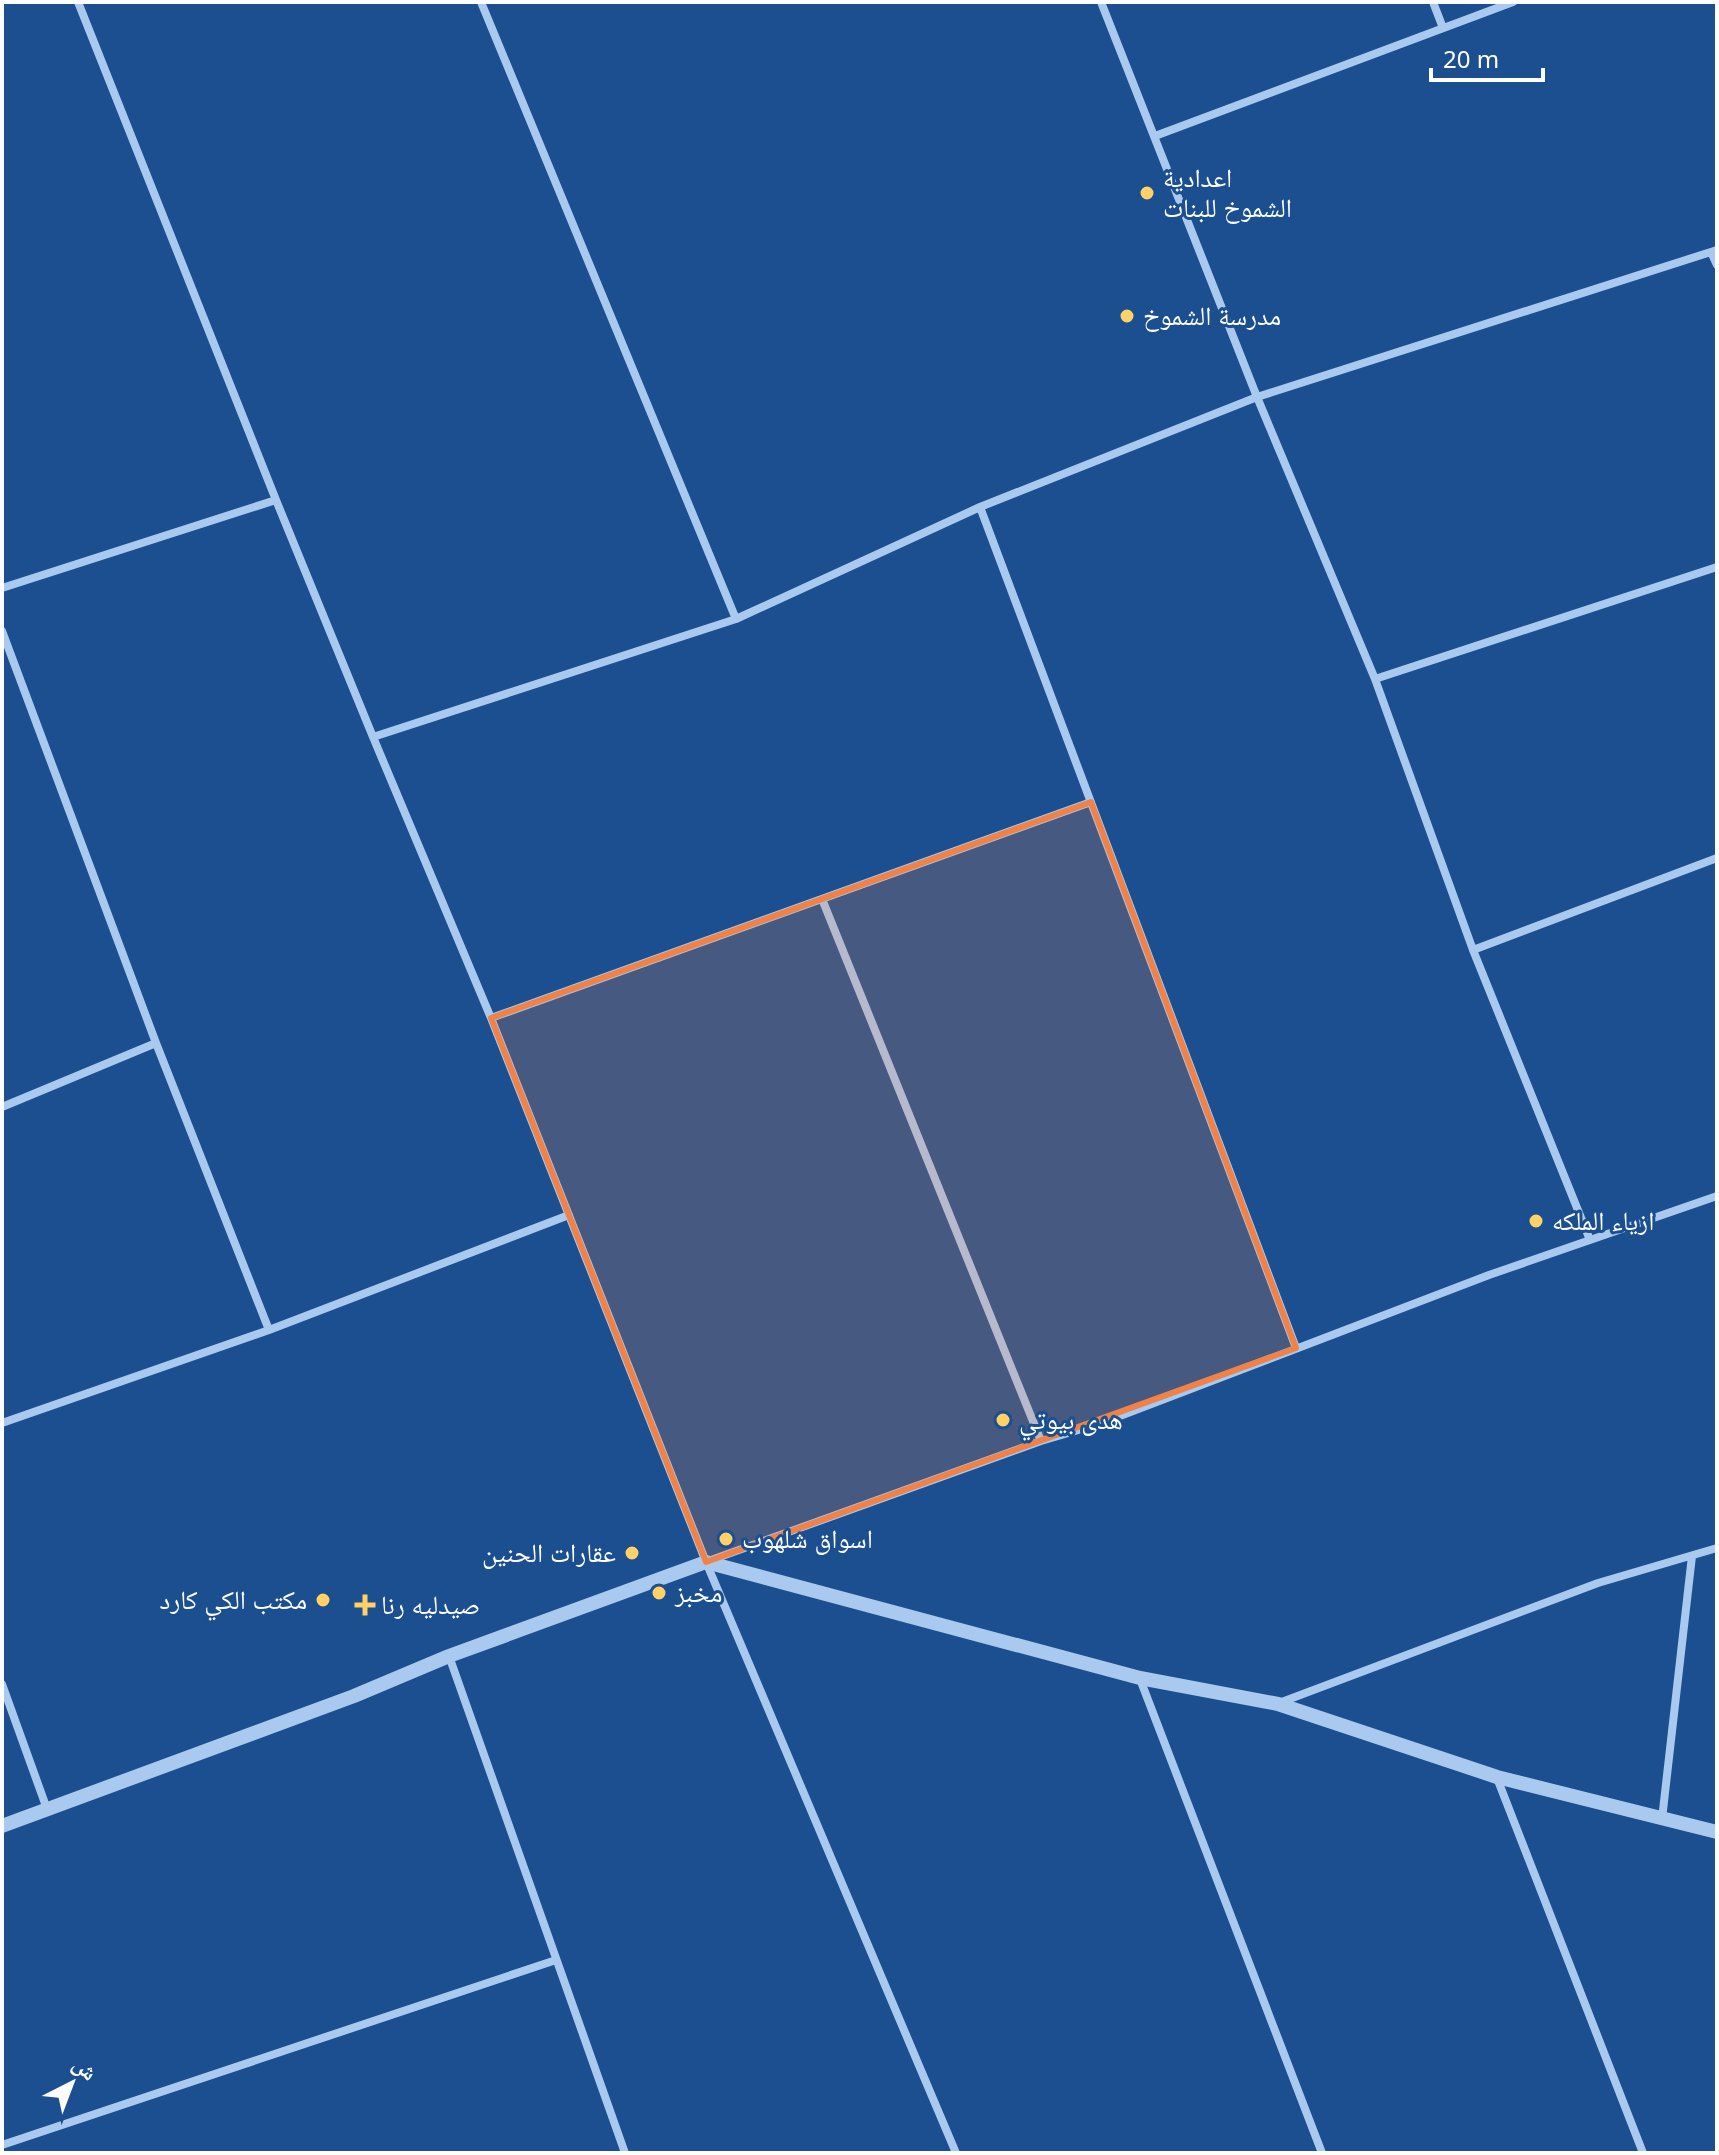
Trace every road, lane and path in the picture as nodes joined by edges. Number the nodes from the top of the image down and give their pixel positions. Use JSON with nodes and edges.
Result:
{"nodes":[{"id":1,"x":78,"y":2,"type":"edge"},
{"id":2,"x":481,"y":2,"type":"edge"},
{"id":3,"x":1101,"y":2,"type":"edge"},
{"id":4,"x":1433,"y":2,"type":"edge"},
{"id":5,"x":1513,"y":2,"type":"edge"},
{"id":6,"x":1443,"y":28,"type":"junction"},
{"id":7,"x":1155,"y":136,"type":"junction"},
{"id":8,"x":1714,"y":251,"type":"edge"},
{"id":9,"x":1717,"y":265,"type":"edge"},
{"id":10,"x":1257,"y":397,"type":"junction"},
{"id":11,"x":276,"y":500,"type":"junction"},
{"id":12,"x":980,"y":507,"type":"junction"},
{"id":13,"x":1717,"y":567,"type":"edge"},
{"id":14,"x":2,"y":588,"type":"edge"},
{"id":15,"x":736,"y":619,"type":"junction"},
{"id":16,"x":2,"y":631,"type":"edge"},
{"id":17,"x":1375,"y":679,"type":"junction"},
{"id":18,"x":373,"y":737,"type":"junction"},
{"id":19,"x":1091,"y":802,"type":"junction"},
{"id":20,"x":1717,"y":858,"type":"edge"},
{"id":21,"x":822,"y":899,"type":"junction"},
{"id":22,"x":1473,"y":950,"type":"junction"},
{"id":23,"x":491,"y":1018,"type":"junction"},
{"id":24,"x":156,"y":1043,"type":"junction"},
{"id":25,"x":2,"y":1107,"type":"edge"},
{"id":26,"x":1717,"y":1196,"type":"edge"},
{"id":27,"x":569,"y":1215,"type":"junction"},
{"id":28,"x":1590,"y":1240,"type":"junction"},
{"id":29,"x":269,"y":1330,"type":"junction"},
{"id":30,"x":1296,"y":1348,"type":"junction"},
{"id":31,"x":2,"y":1423,"type":"edge"},
{"id":32,"x":1041,"y":1441,"type":"junction"},
{"id":33,"x":1717,"y":1548,"type":"edge"},
{"id":34,"x":1692,"y":1556,"type":"junction"},
{"id":35,"x":706,"y":1562,"type":"junction"},
{"id":36,"x":449,"y":1656,"type":"junction"},
{"id":37,"x":1140,"y":1678,"type":"junction"},
{"id":38,"x":2,"y":1684,"type":"edge"},
{"id":39,"x":1278,"y":1704,"type":"junction"},
{"id":40,"x":1497,"y":1777,"type":"junction"},
{"id":41,"x":47,"y":1809,"type":"junction"},
{"id":42,"x":1662,"y":1819,"type":"junction"},
{"id":43,"x":2,"y":1826,"type":"edge"},
{"id":44,"x":1717,"y":1832,"type":"edge"},
{"id":45,"x":556,"y":1960,"type":"junction"},
{"id":46,"x":2,"y":2145,"type":"edge"},
{"id":47,"x":625,"y":2153,"type":"edge"},
{"id":48,"x":956,"y":2153,"type":"edge"},
{"id":49,"x":1322,"y":2153,"type":"edge"},
{"id":50,"x":1643,"y":2153,"type":"edge"}],
"edges":[{"from":1,"to":11,"type":"street"},
{"from":2,"to":15,"type":"street"},
{"from":3,"to":7,"type":"street"},
{"from":4,"to":6,"type":"street"},
{"from":5,"to":6,"type":"street"},
{"from":6,"to":7,"type":"street"},
{"from":7,"to":10,"type":"street"},
{"from":8,"to":9,"type":"street"},
{"from":8,"to":10,"type":"street"},
{"from":10,"to":12,"type":"street"},
{"from":10,"to":17,"type":"street"},
{"from":11,"to":14,"type":"street"},
{"from":11,"to":18,"type":"street"},
{"from":12,"to":15,"type":"street"},
{"from":12,"to":19,"type":"street"},
{"from":13,"to":17,"type":"street"},
{"from":15,"to":18,"type":"street"},
{"from":16,"to":24,"type":"street"},
{"from":17,"to":22,"type":"street"},
{"from":18,"to":23,"type":"street"},
{"from":19,"to":21,"type":"street"},
{"from":19,"to":30,"type":"street"},
{"from":20,"to":22,"type":"street"},
{"from":21,"to":23,"type":"street"},
{"from":21,"to":32,"type":"street"},
{"from":22,"to":28,"type":"street"},
{"from":23,"to":27,"type":"street"},
{"from":24,"to":25,"type":"street"},
{"from":24,"to":29,"type":"street"},
{"from":26,"to":28,"type":"street"},
{"from":27,"to":29,"type":"street"},
{"from":27,"to":35,"type":"street"},
{"from":28,"to":30,"type":"street"},
{"from":29,"to":31,"type":"street"},
{"from":30,"to":32,"type":"street"},
{"from":32,"to":35,"type":"street"},
{"from":33,"to":34,"type":"street"},
{"from":34,"to":39,"type":"street"},
{"from":34,"to":42,"type":"street"},
{"from":35,"to":36,"type":"street"},
{"from":35,"to":37,"type":"street"},
{"from":35,"to":48,"type":"street"},
{"from":36,"to":41,"type":"street"},
{"from":36,"to":45,"type":"street"},
{"from":37,"to":39,"type":"street"},
{"from":37,"to":49,"type":"street"},
{"from":38,"to":41,"type":"street"},
{"from":39,"to":40,"type":"street"},
{"from":40,"to":42,"type":"street"},
{"from":40,"to":50,"type":"street"},
{"from":41,"to":43,"type":"street"},
{"from":42,"to":44,"type":"street"},
{"from":45,"to":46,"type":"street"},
{"from":45,"to":47,"type":"street"}]}
